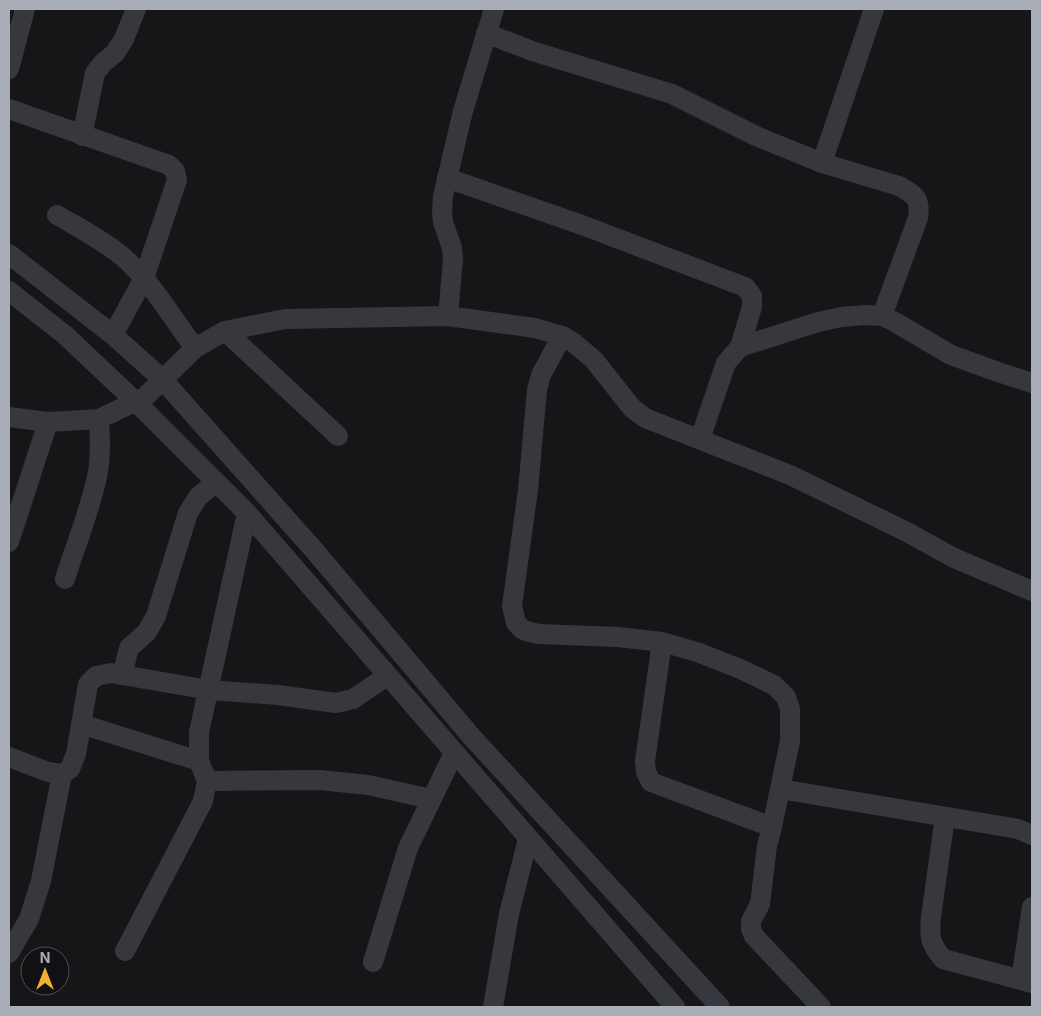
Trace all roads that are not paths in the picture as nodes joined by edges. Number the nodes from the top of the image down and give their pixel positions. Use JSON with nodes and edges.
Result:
{"nodes":[{"id":1,"x":25,"y":9,"type":"edge"},
{"id":2,"x":136,"y":9,"type":"edge"},
{"id":3,"x":494,"y":9,"type":"edge"},
{"id":4,"x":874,"y":9,"type":"edge"},
{"id":5,"x":486,"y":33,"type":"junction"},
{"id":6,"x":9,"y":69,"type":"edge"},
{"id":7,"x":9,"y":109,"type":"edge"},
{"id":8,"x":82,"y":136,"type":"junction"},
{"id":9,"x":822,"y":163,"type":"junction"},
{"id":10,"x":448,"y":178,"type":"junction"},
{"id":11,"x":57,"y":215,"type":"dead end"},
{"id":12,"x":9,"y":254,"type":"edge"},
{"id":13,"x":144,"y":278,"type":"junction"},
{"id":14,"x":9,"y":291,"type":"edge"},
{"id":15,"x":448,"y":316,"type":"junction"},
{"id":16,"x":882,"y":316,"type":"junction"},
{"id":17,"x":225,"y":331,"type":"junction"},
{"id":18,"x":113,"y":336,"type":"junction"},
{"id":19,"x":562,"y":336,"type":"junction"},
{"id":20,"x":740,"y":347,"type":"junction"},
{"id":21,"x":195,"y":348,"type":"junction"},
{"id":22,"x":1032,"y":382,"type":"edge"},
{"id":23,"x":150,"y":391,"type":"junction"},
{"id":24,"x":9,"y":416,"type":"edge"},
{"id":25,"x":99,"y":419,"type":"junction"},
{"id":26,"x":48,"y":422,"type":"junction"},
{"id":27,"x":338,"y":436,"type":"dead end"},
{"id":28,"x":700,"y":439,"type":"junction"},
{"id":29,"x":216,"y":482,"type":"junction"},
{"id":30,"x":247,"y":513,"type":"junction"},
{"id":31,"x":9,"y":542,"type":"edge"},
{"id":32,"x":65,"y":579,"type":"dead end"},
{"id":33,"x":1032,"y":591,"type":"edge"},
{"id":34,"x":662,"y":642,"type":"junction"},
{"id":35,"x":122,"y":675,"type":"junction"},
{"id":36,"x":387,"y":676,"type":"junction"},
{"id":37,"x":208,"y":690,"type":"junction"},
{"id":38,"x":81,"y":724,"type":"junction"},
{"id":39,"x":454,"y":753,"type":"junction"},
{"id":40,"x":9,"y":757,"type":"edge"},
{"id":41,"x":200,"y":761,"type":"junction"},
{"id":42,"x":62,"y":774,"type":"junction"},
{"id":43,"x":207,"y":781,"type":"junction"},
{"id":44,"x":780,"y":789,"type":"junction"},
{"id":45,"x":431,"y":799,"type":"junction"},
{"id":46,"x":945,"y":817,"type":"junction"},
{"id":47,"x":772,"y":827,"type":"junction"},
{"id":48,"x":1032,"y":835,"type":"edge"},
{"id":49,"x":528,"y":839,"type":"junction"},
{"id":50,"x":1032,"y":907,"type":"edge"},
{"id":51,"x":125,"y":951,"type":"dead end"},
{"id":52,"x":9,"y":953,"type":"edge"},
{"id":53,"x":374,"y":962,"type":"dead end"},
{"id":54,"x":1027,"y":981,"type":"edge"},
{"id":55,"x":492,"y":1007,"type":"edge"},
{"id":56,"x":675,"y":1007,"type":"edge"},
{"id":57,"x":720,"y":1007,"type":"edge"},
{"id":58,"x":820,"y":1007,"type":"edge"}],
"edges":[{"from":1,"to":6,"type":"street"},
{"from":2,"to":8,"type":"street"},
{"from":3,"to":5,"type":"street"},
{"from":4,"to":9,"type":"street"},
{"from":5,"to":9,"type":"street"},
{"from":5,"to":10,"type":"street"},
{"from":7,"to":8,"type":"street"},
{"from":8,"to":13,"type":"street"},
{"from":9,"to":16,"type":"street"},
{"from":10,"to":15,"type":"street"},
{"from":10,"to":20,"type":"street"},
{"from":11,"to":13,"type":"street"},
{"from":12,"to":18,"type":"street"},
{"from":13,"to":18,"type":"street"},
{"from":13,"to":21,"type":"street"},
{"from":14,"to":23,"type":"street"},
{"from":15,"to":17,"type":"street"},
{"from":15,"to":19,"type":"street"},
{"from":16,"to":20,"type":"street"},
{"from":16,"to":22,"type":"street"},
{"from":17,"to":21,"type":"street"},
{"from":17,"to":27,"type":"street"},
{"from":18,"to":23,"type":"street"},
{"from":19,"to":28,"type":"street"},
{"from":19,"to":34,"type":"street"},
{"from":20,"to":28,"type":"street"},
{"from":21,"to":23,"type":"street"},
{"from":23,"to":25,"type":"street"},
{"from":23,"to":29,"type":"street"},
{"from":23,"to":57,"type":"street"},
{"from":24,"to":26,"type":"street"},
{"from":25,"to":26,"type":"street"},
{"from":25,"to":32,"type":"street"},
{"from":26,"to":31,"type":"street"},
{"from":28,"to":33,"type":"street"},
{"from":29,"to":30,"type":"street"},
{"from":29,"to":35,"type":"street"},
{"from":30,"to":36,"type":"street"},
{"from":30,"to":37,"type":"street"},
{"from":34,"to":44,"type":"street"},
{"from":34,"to":47,"type":"street"},
{"from":35,"to":37,"type":"street"},
{"from":35,"to":38,"type":"street"},
{"from":36,"to":37,"type":"street"},
{"from":36,"to":39,"type":"street"},
{"from":37,"to":41,"type":"street"},
{"from":38,"to":41,"type":"street"},
{"from":38,"to":42,"type":"street"},
{"from":39,"to":45,"type":"street"},
{"from":39,"to":49,"type":"street"},
{"from":40,"to":42,"type":"street"},
{"from":41,"to":43,"type":"street"},
{"from":42,"to":52,"type":"street"},
{"from":43,"to":45,"type":"street"},
{"from":43,"to":51,"type":"street"},
{"from":44,"to":46,"type":"street"},
{"from":44,"to":47,"type":"street"},
{"from":45,"to":53,"type":"street"},
{"from":46,"to":48,"type":"street"},
{"from":46,"to":54,"type":"street"},
{"from":47,"to":58,"type":"street"},
{"from":49,"to":55,"type":"street"},
{"from":49,"to":56,"type":"street"},
{"from":50,"to":54,"type":"street"}]}
